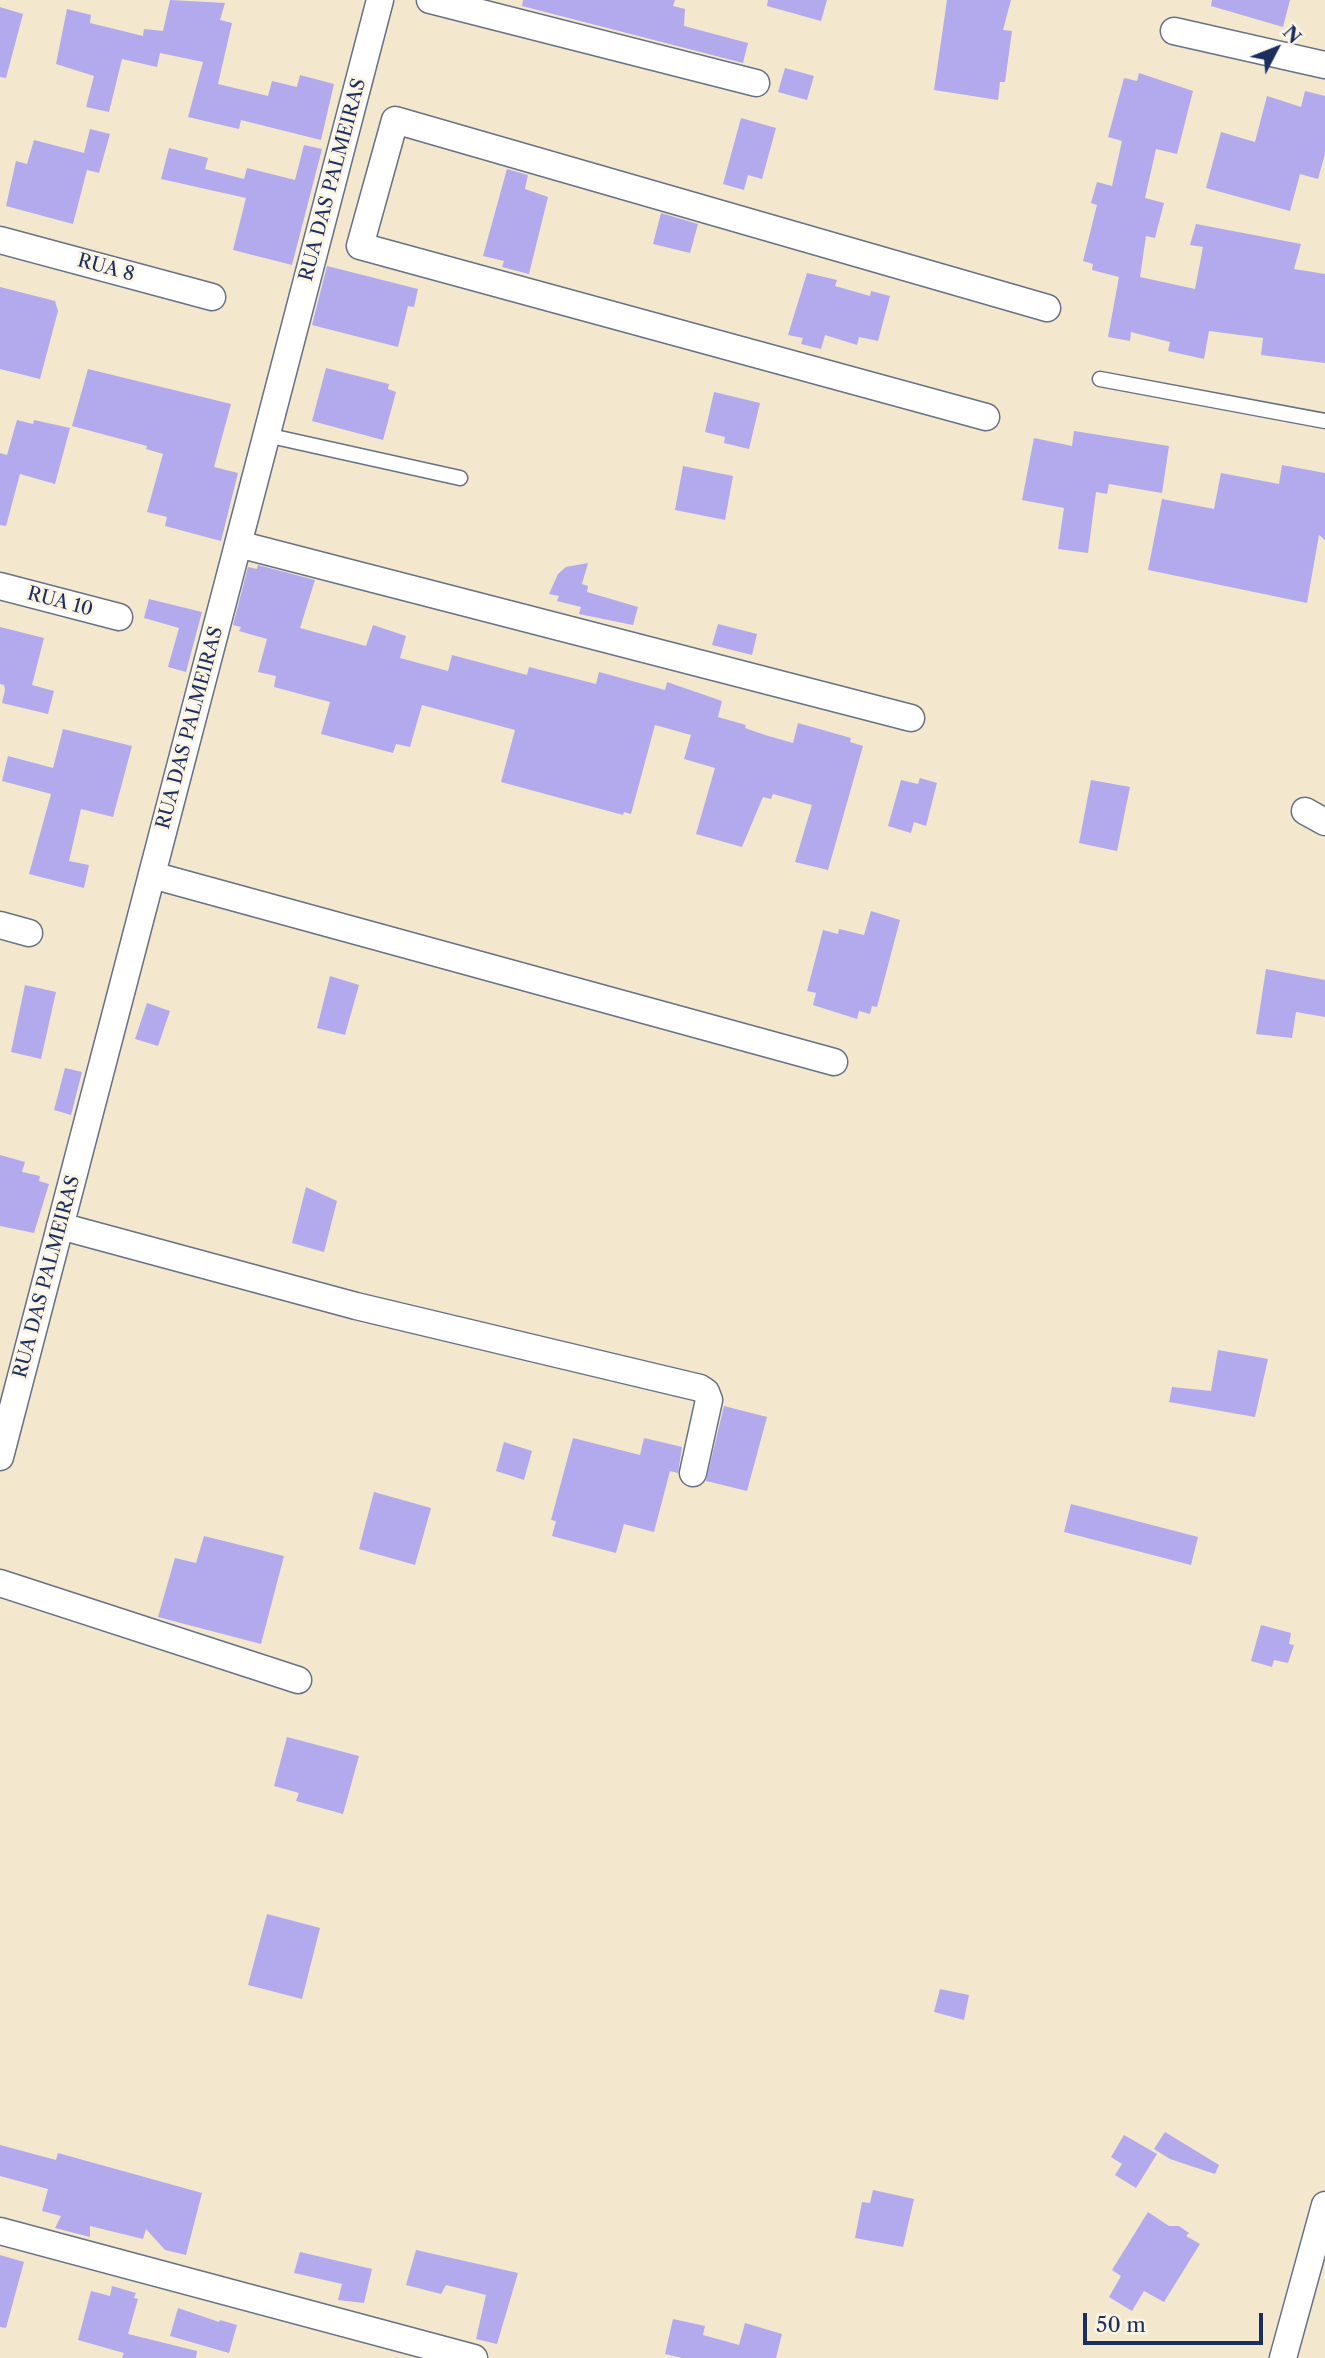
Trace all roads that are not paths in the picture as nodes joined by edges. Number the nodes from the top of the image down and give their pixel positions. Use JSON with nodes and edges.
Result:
{"nodes":[{"id":1,"x":380,"y":0,"type":"edge"},
{"id":2,"x":430,"y":0,"type":"edge"},
{"id":3,"x":1174,"y":31,"type":"dead end"},
{"id":4,"x":1325,"y":65,"type":"edge"},
{"id":5,"x":756,"y":83,"type":"dead end"},
{"id":6,"x":336,"y":168,"type":"junction"},
{"id":7,"x":378,"y":183,"type":"junction"},
{"id":8,"x":0,"y":240,"type":"edge"},
{"id":9,"x":212,"y":297,"type":"dead end"},
{"id":10,"x":1047,"y":308,"type":"dead end"},
{"id":11,"x":1100,"y":379,"type":"dead end"},
{"id":12,"x":986,"y":416,"type":"dead end"},
{"id":13,"x":1325,"y":421,"type":"edge"},
{"id":14,"x":266,"y":435,"type":"junction"},
{"id":15,"x":460,"y":478,"type":"dead end"},
{"id":16,"x":237,"y":544,"type":"junction"},
{"id":17,"x":0,"y":586,"type":"edge"},
{"id":18,"x":119,"y":617,"type":"dead end"},
{"id":19,"x":911,"y":718,"type":"dead end"},
{"id":20,"x":152,"y":875,"type":"junction"},
{"id":21,"x":0,"y":925,"type":"edge"},
{"id":22,"x":29,"y":933,"type":"dead end"},
{"id":23,"x":834,"y":1062,"type":"dead end"},
{"id":24,"x":60,"y":1226,"type":"junction"},
{"id":25,"x":0,"y":1457,"type":"edge"},
{"id":26,"x":692,"y":1473,"type":"dead end"},
{"id":27,"x":0,"y":1583,"type":"edge"},
{"id":28,"x":298,"y":1680,"type":"dead end"},
{"id":29,"x":1325,"y":2205,"type":"edge"},
{"id":30,"x":0,"y":2231,"type":"edge"},
{"id":31,"x":474,"y":2358,"type":"edge"},
{"id":32,"x":1283,"y":2358,"type":"edge"}],
"edges":[{"from":1,"to":6,"type":"street","name":"RUA DAS PALMEIRAS"},
{"from":2,"to":5,"type":"street"},
{"from":3,"to":4,"type":"street"},
{"from":6,"to":7,"type":"street"},
{"from":6,"to":14,"type":"street","name":"RUA DAS PALMEIRAS"},
{"from":7,"to":10,"type":"street"},
{"from":7,"to":12,"type":"street"},
{"from":8,"to":9,"type":"street","name":"RUA 8"},
{"from":11,"to":13,"type":"lane"},
{"from":14,"to":15,"type":"lane"},
{"from":14,"to":16,"type":"street","name":"RUA DAS PALMEIRAS"},
{"from":16,"to":19,"type":"street"},
{"from":16,"to":20,"type":"street","name":"RUA DAS PALMEIRAS"},
{"from":17,"to":18,"type":"street","name":"RUA 10"},
{"from":20,"to":23,"type":"street"},
{"from":20,"to":24,"type":"street","name":"RUA DAS PALMEIRAS"},
{"from":21,"to":22,"type":"street"},
{"from":24,"to":25,"type":"street","name":"RUA DAS PALMEIRAS"},
{"from":24,"to":26,"type":"street"},
{"from":27,"to":28,"type":"street"},
{"from":29,"to":32,"type":"street"},
{"from":30,"to":31,"type":"street"}]}
